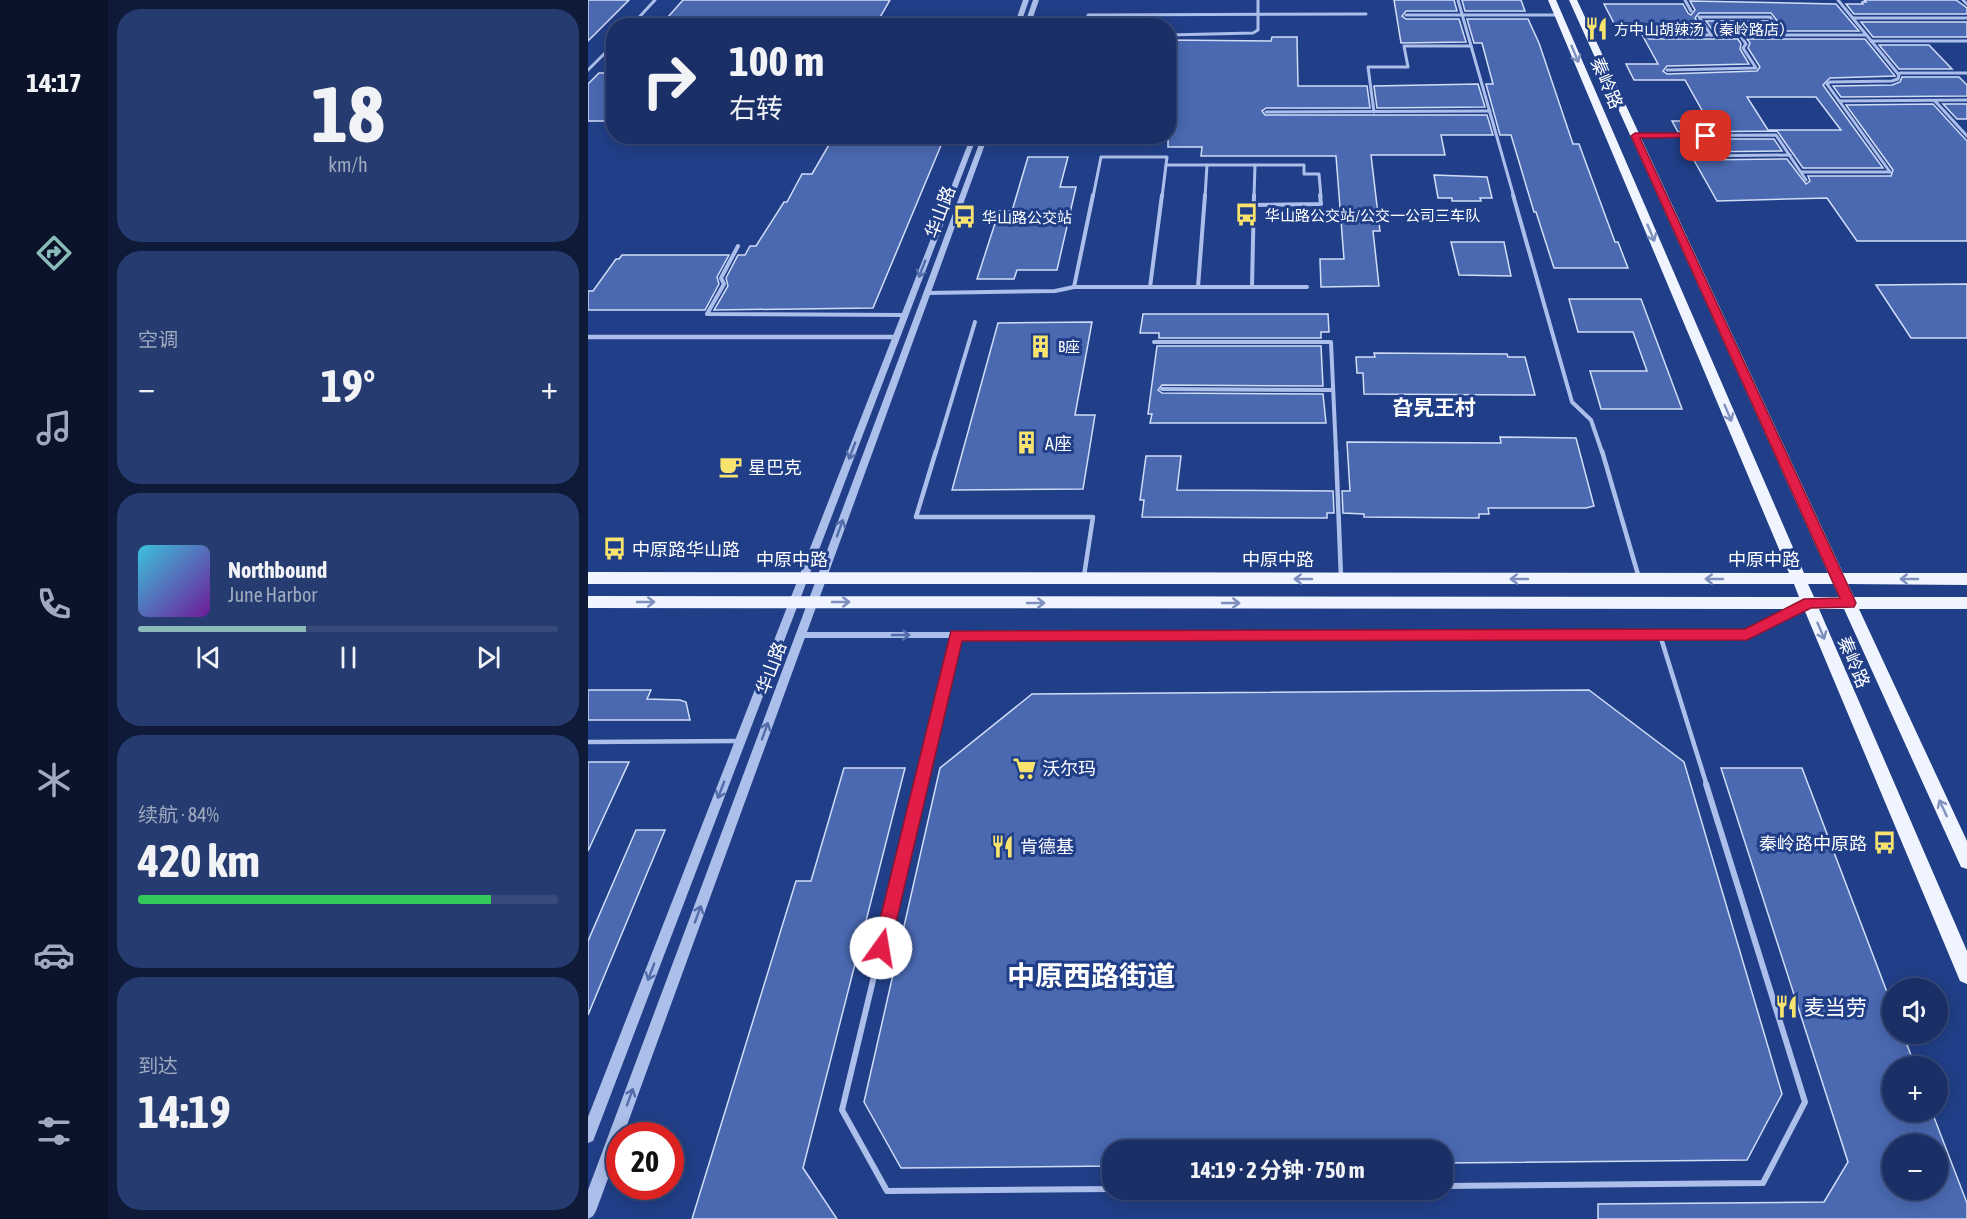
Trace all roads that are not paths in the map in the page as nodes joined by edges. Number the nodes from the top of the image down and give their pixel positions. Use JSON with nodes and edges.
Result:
{"nodes":[{"id":1,"x":655,"y":0,"type":"edge"},
{"id":2,"x":1026,"y":0,"type":"edge"},
{"id":3,"x":1036,"y":0,"type":"edge"},
{"id":4,"x":1258,"y":0,"type":"edge"},
{"id":5,"x":1458,"y":0,"type":"edge"},
{"id":6,"x":1552,"y":0,"type":"edge"},
{"id":7,"x":1573,"y":0,"type":"edge"},
{"id":8,"x":1685,"y":0,"type":"edge"},
{"id":9,"x":1838,"y":0,"type":"edge"},
{"id":10,"x":1963,"y":0,"type":"edge"},
{"id":11,"x":1967,"y":4,"type":"edge"},
{"id":12,"x":1691,"y":11,"type":"dead end"},
{"id":13,"x":1259,"y":14,"type":"junction"},
{"id":14,"x":1366,"y":14,"type":"dead end"},
{"id":15,"x":1089,"y":15,"type":"dead end"},
{"id":16,"x":1406,"y":15,"type":"dead end"},
{"id":17,"x":1462,"y":15,"type":"junction"},
{"id":18,"x":1558,"y":15,"type":"junction"},
{"id":19,"x":638,"y":18,"type":"edge"},
{"id":20,"x":1020,"y":18,"type":"edge"},
{"id":21,"x":1030,"y":18,"type":"edge"},
{"id":22,"x":1853,"y":18,"type":"junction"},
{"id":23,"x":1967,"y":18,"type":"edge"},
{"id":24,"x":1176,"y":35,"type":"edge"},
{"id":25,"x":1649,"y":35,"type":"dead end"},
{"id":26,"x":1711,"y":35,"type":"junction"},
{"id":27,"x":1740,"y":35,"type":"junction"},
{"id":28,"x":1783,"y":35,"type":"junction"},
{"id":29,"x":1866,"y":35,"type":"junction"},
{"id":30,"x":1871,"y":41,"type":"junction"},
{"id":31,"x":1967,"y":41,"type":"edge"},
{"id":32,"x":1471,"y":45,"type":"junction"},
{"id":33,"x":606,"y":52,"type":"edge"},
{"id":34,"x":588,"y":70,"type":"edge"},
{"id":35,"x":1667,"y":70,"type":"dead end"},
{"id":36,"x":1900,"y":73,"type":"dead end"},
{"id":37,"x":1967,"y":73,"type":"edge"},
{"id":38,"x":1967,"y":100,"type":"edge"},
{"id":39,"x":1839,"y":101,"type":"junction"},
{"id":40,"x":1935,"y":101,"type":"junction"},
{"id":41,"x":1374,"y":111,"type":"junction"},
{"id":42,"x":1490,"y":111,"type":"junction"},
{"id":43,"x":1266,"y":112,"type":"dead end"},
{"id":44,"x":1635,"y":136,"type":"junction"},
{"id":45,"x":1967,"y":136,"type":"edge"},
{"id":46,"x":971,"y":144,"type":"edge"},
{"id":47,"x":982,"y":144,"type":"edge"},
{"id":48,"x":1790,"y":155,"type":"junction"},
{"id":49,"x":1696,"y":156,"type":"dead end"},
{"id":50,"x":1166,"y":165,"type":"junction"},
{"id":51,"x":1207,"y":165,"type":"junction"},
{"id":52,"x":1255,"y":165,"type":"junction"},
{"id":53,"x":1801,"y":172,"type":"junction"},
{"id":54,"x":1806,"y":180,"type":"dead end"},
{"id":55,"x":1254,"y":205,"type":"junction"},
{"id":56,"x":738,"y":246,"type":"dead end"},
{"id":57,"x":1074,"y":287,"type":"junction"},
{"id":58,"x":1150,"y":287,"type":"junction"},
{"id":59,"x":1198,"y":287,"type":"junction"},
{"id":60,"x":1252,"y":287,"type":"junction"},
{"id":61,"x":1307,"y":287,"type":"dead end"},
{"id":62,"x":927,"y":293,"type":"junction"},
{"id":63,"x":905,"y":315,"type":"junction"},
{"id":64,"x":975,"y":322,"type":"dead end"},
{"id":65,"x":588,"y":337,"type":"edge"},
{"id":66,"x":896,"y":337,"type":"junction"},
{"id":67,"x":1154,"y":342,"type":"dead end"},
{"id":68,"x":1162,"y":389,"type":"dead end"},
{"id":69,"x":1333,"y":390,"type":"junction"},
{"id":70,"x":588,"y":578,"type":"edge"},
{"id":71,"x":803,"y":578,"type":"junction"},
{"id":72,"x":822,"y":578,"type":"junction"},
{"id":73,"x":1083,"y":578,"type":"junction"},
{"id":74,"x":1341,"y":579,"type":"junction"},
{"id":75,"x":1639,"y":579,"type":"junction"},
{"id":76,"x":1799,"y":579,"type":"junction"},
{"id":77,"x":1838,"y":579,"type":"junction"},
{"id":78,"x":1967,"y":579,"type":"edge"},
{"id":79,"x":588,"y":602,"type":"edge"},
{"id":80,"x":794,"y":602,"type":"junction"},
{"id":81,"x":813,"y":602,"type":"junction"},
{"id":82,"x":1809,"y":603,"type":"junction"},
{"id":83,"x":1849,"y":603,"type":"junction"},
{"id":84,"x":1967,"y":603,"type":"edge"},
{"id":85,"x":801,"y":635,"type":"junction"},
{"id":86,"x":956,"y":635,"type":"junction"},
{"id":87,"x":1660,"y":635,"type":"junction"},
{"id":88,"x":740,"y":741,"type":"junction"},
{"id":89,"x":588,"y":742,"type":"edge"},
{"id":90,"x":1967,"y":861,"type":"edge"},
{"id":91,"x":1967,"y":974,"type":"edge"},
{"id":92,"x":588,"y":1136,"type":"edge"},
{"id":93,"x":1453,"y":1186,"type":"edge"},
{"id":94,"x":1102,"y":1189,"type":"edge"},
{"id":95,"x":588,"y":1211,"type":"edge"}],
"edges":[{"from":1,"to":19,"type":"lane"},
{"from":2,"to":20,"type":"street"},
{"from":3,"to":21,"type":"street"},
{"from":4,"to":13,"type":"lane"},
{"from":5,"to":17,"type":"lane"},
{"from":6,"to":18,"type":"main road","name":"秦岭路"},
{"from":7,"to":44,"type":"main road","name":"秦岭路"},
{"from":8,"to":12,"type":"lane"},
{"from":9,"to":22,"type":"lane"},
{"from":10,"to":11,"type":"lane"},
{"from":13,"to":14,"type":"lane"},
{"from":13,"to":15,"type":"lane"},
{"from":13,"to":24,"type":"lane"},
{"from":16,"to":17,"type":"lane"},
{"from":17,"to":18,"type":"lane"},
{"from":17,"to":32,"type":"lane"},
{"from":18,"to":76,"type":"main road","name":"秦岭路","one_way":true},
{"from":22,"to":23,"type":"lane"},
{"from":22,"to":29,"type":"lane"},
{"from":25,"to":26,"type":"lane"},
{"from":26,"to":27,"type":"lane"},
{"from":26,"to":28,"type":"lane"},
{"from":27,"to":28,"type":"lane"},
{"from":27,"to":35,"type":"lane"},
{"from":28,"to":29,"type":"lane"},
{"from":29,"to":30,"type":"lane"},
{"from":30,"to":31,"type":"lane"},
{"from":30,"to":39,"type":"lane"},
{"from":32,"to":41,"type":"lane"},
{"from":32,"to":42,"type":"lane"},
{"from":33,"to":34,"type":"lane"},
{"from":36,"to":37,"type":"lane"},
{"from":38,"to":40,"type":"lane"},
{"from":39,"to":40,"type":"lane"},
{"from":39,"to":53,"type":"lane"},
{"from":40,"to":45,"type":"lane"},
{"from":41,"to":42,"type":"lane"},
{"from":41,"to":43,"type":"lane"},
{"from":42,"to":75,"type":"lane"},
{"from":44,"to":48,"type":"lane"},
{"from":44,"to":77,"type":"main road","name":"秦岭路"},
{"from":46,"to":63,"type":"street","name":"华山路","one_way":true},
{"from":47,"to":62,"type":"street","name":"华山路"},
{"from":48,"to":49,"type":"lane"},
{"from":48,"to":53,"type":"lane"},
{"from":50,"to":51,"type":"lane"},
{"from":50,"to":57,"type":"lane"},
{"from":50,"to":58,"type":"lane"},
{"from":51,"to":52,"type":"lane"},
{"from":51,"to":59,"type":"lane"},
{"from":52,"to":55,"type":"lane"},
{"from":52,"to":55,"type":"lane"},
{"from":53,"to":54,"type":"lane"},
{"from":55,"to":60,"type":"lane"},
{"from":56,"to":63,"type":"lane"},
{"from":57,"to":58,"type":"lane"},
{"from":57,"to":62,"type":"lane"},
{"from":58,"to":59,"type":"lane"},
{"from":59,"to":60,"type":"lane"},
{"from":60,"to":61,"type":"lane"},
{"from":72,"to":62,"type":"street","name":"华山路","one_way":true},
{"from":63,"to":66,"type":"street","name":"华山路"},
{"from":64,"to":73,"type":"lane"},
{"from":65,"to":66,"type":"street"},
{"from":66,"to":71,"type":"street","name":"华山路","one_way":true},
{"from":67,"to":69,"type":"lane"},
{"from":68,"to":69,"type":"lane"},
{"from":69,"to":74,"type":"lane"},
{"from":70,"to":71,"type":"main road","name":"中原中路"},
{"from":71,"to":72,"type":"main road","name":"中原中路"},
{"from":71,"to":80,"type":"street","name":"华山路"},
{"from":72,"to":73,"type":"main road","name":"中原中路"},
{"from":72,"to":81,"type":"street","name":"华山路"},
{"from":74,"to":73,"type":"main road","name":"中原中路","one_way":true},
{"from":75,"to":74,"type":"main road","name":"中原中路","one_way":true},
{"from":76,"to":75,"type":"main road","name":"中原中路","one_way":true},
{"from":76,"to":77,"type":"main road","name":"中原中路"},
{"from":76,"to":82,"type":"main road","name":"秦岭路"},
{"from":78,"to":77,"type":"main road","name":"中原中路","one_way":true},
{"from":77,"to":83,"type":"main road","name":"秦岭路"},
{"from":79,"to":80,"type":"main road","one_way":true},
{"from":80,"to":81,"type":"main road"},
{"from":80,"to":88,"type":"street","name":"华山路"},
{"from":81,"to":82,"type":"main road","one_way":true},
{"from":81,"to":85,"type":"street","name":"华山路"},
{"from":82,"to":83,"type":"main road"},
{"from":82,"to":87,"type":"street"},
{"from":82,"to":91,"type":"main road","name":"秦岭路","one_way":true},
{"from":83,"to":84,"type":"main road"},
{"from":90,"to":83,"type":"main road","name":"秦岭路","one_way":true},
{"from":85,"to":86,"type":"street","one_way":true},
{"from":95,"to":85,"type":"street","name":"华山路","one_way":true},
{"from":86,"to":87,"type":"street"},
{"from":86,"to":94,"type":"lane"},
{"from":87,"to":93,"type":"lane"},
{"from":88,"to":89,"type":"lane"},
{"from":88,"to":92,"type":"street","name":"华山路","one_way":true}]}
